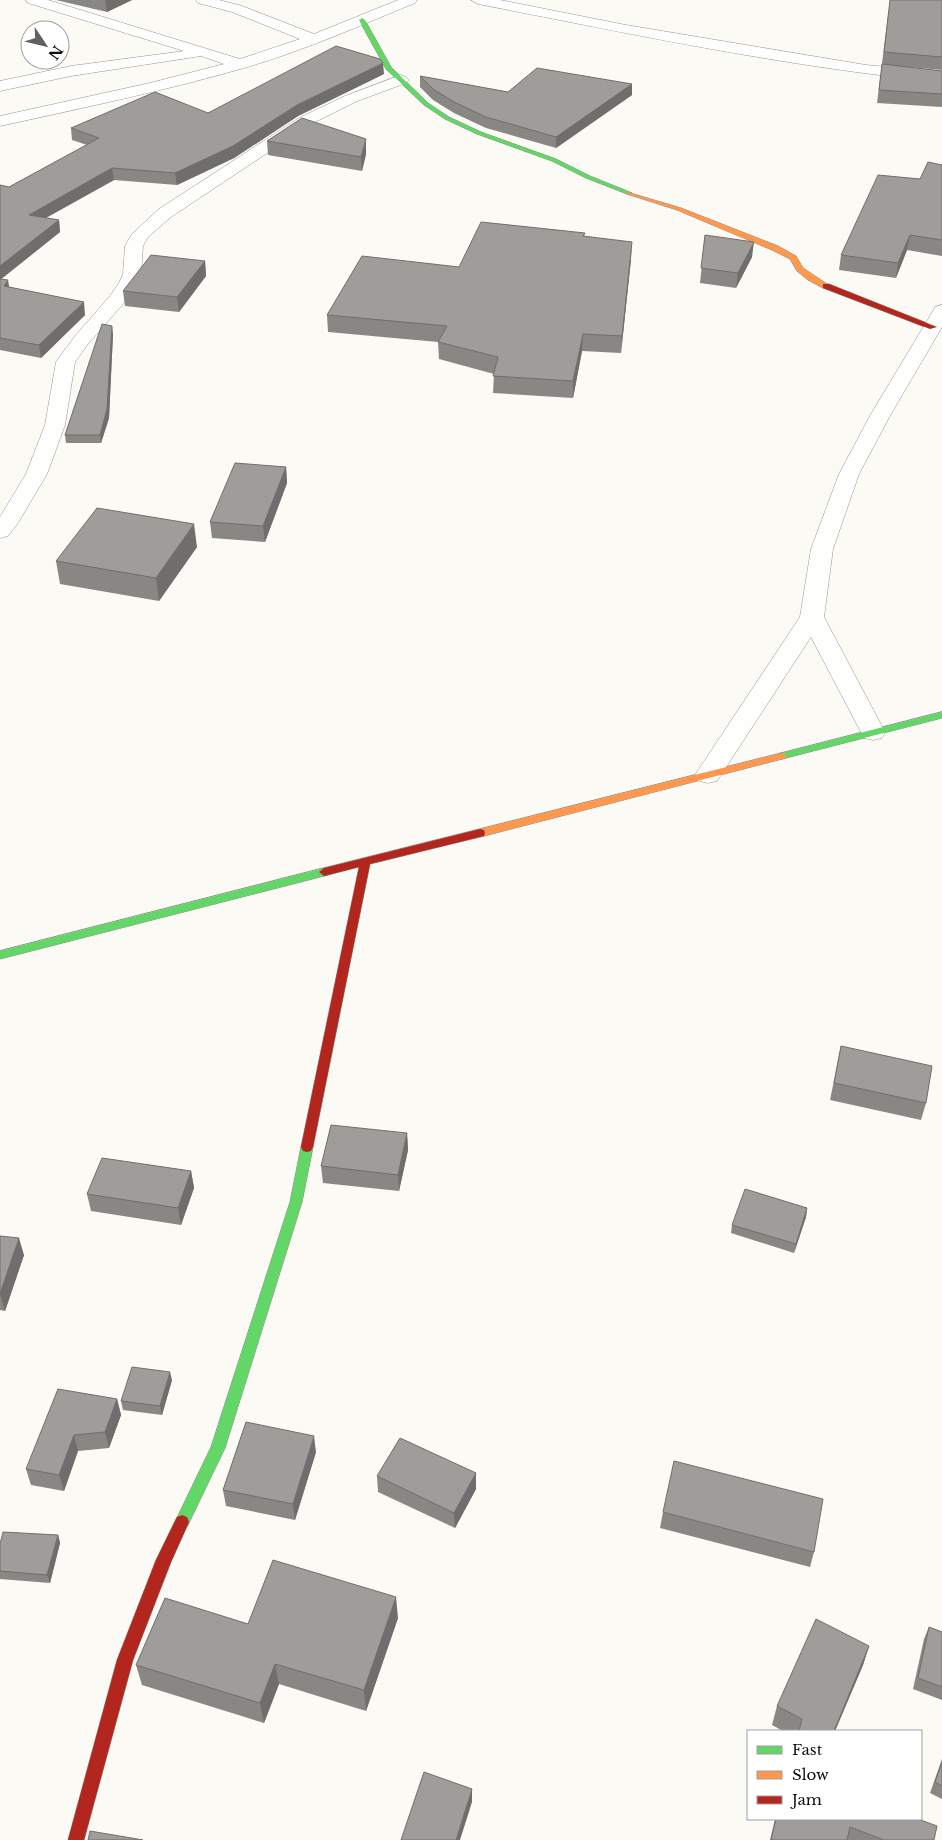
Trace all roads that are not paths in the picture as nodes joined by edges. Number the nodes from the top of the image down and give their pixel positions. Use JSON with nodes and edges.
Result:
{"nodes":[{"id":1,"x":33,"y":0,"type":"edge"},
{"id":2,"x":203,"y":0,"type":"edge"},
{"id":3,"x":410,"y":0,"type":"edge"},
{"id":4,"x":478,"y":0,"type":"edge"},
{"id":5,"x":362,"y":20,"type":"junction"},
{"id":6,"x":314,"y":39,"type":"junction"},
{"id":7,"x":204,"y":53,"type":"junction"},
{"id":8,"x":241,"y":64,"type":"junction"},
{"id":9,"x":942,"y":77,"type":"edge"},
{"id":10,"x":401,"y":80,"type":"junction"},
{"id":11,"x":0,"y":86,"type":"edge"},
{"id":12,"x":0,"y":121,"type":"edge"},
{"id":13,"x":938,"y":319,"type":"edge"},
{"id":14,"x":0,"y":531,"type":"edge"},
{"id":15,"x":812,"y":617,"type":"junction"},
{"id":16,"x":942,"y":714,"type":"edge"},
{"id":17,"x":873,"y":732,"type":"junction"},
{"id":18,"x":708,"y":775,"type":"junction"},
{"id":19,"x":365,"y":863,"type":"junction"},
{"id":20,"x":0,"y":955,"type":"edge"},
{"id":21,"x":76,"y":1840,"type":"edge"}],
"edges":[{"from":1,"to":7,"type":"street"},
{"from":2,"to":6,"type":"street"},
{"from":3,"to":5,"type":"street"},
{"from":4,"to":9,"type":"street"},
{"from":5,"to":6,"type":"street"},
{"from":5,"to":10,"type":"street"},
{"from":6,"to":8,"type":"street"},
{"from":7,"to":8,"type":"street"},
{"from":7,"to":11,"type":"street"},
{"from":8,"to":12,"type":"street"},
{"from":10,"to":13,"type":"street"},
{"from":10,"to":14,"type":"street"},
{"from":13,"to":15,"type":"street"},
{"from":15,"to":17,"type":"street"},
{"from":15,"to":18,"type":"street"},
{"from":16,"to":17,"type":"street"},
{"from":17,"to":18,"type":"street"},
{"from":18,"to":19,"type":"street"},
{"from":19,"to":20,"type":"street"},
{"from":19,"to":21,"type":"street"}]}
